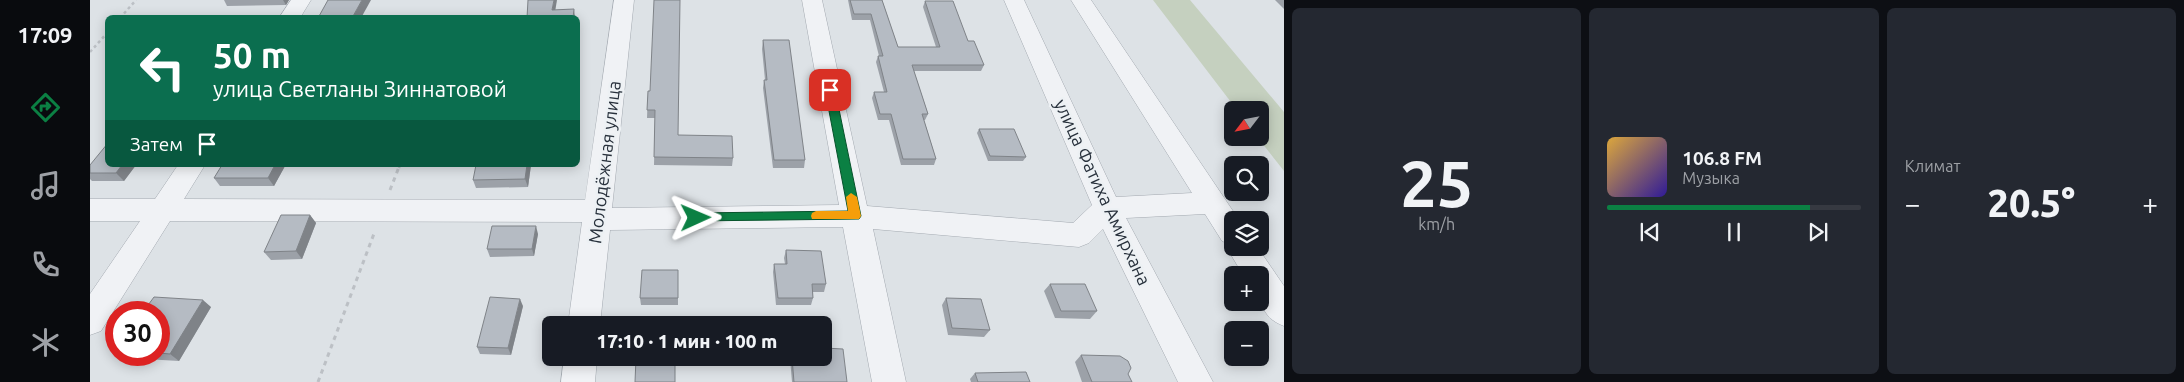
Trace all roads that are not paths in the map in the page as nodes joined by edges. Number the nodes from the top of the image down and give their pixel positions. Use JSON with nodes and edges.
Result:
{"nodes":[{"id":1,"x":301,"y":0,"type":"edge"},
{"id":2,"x":624,"y":0,"type":"edge"},
{"id":3,"x":812,"y":0,"type":"edge"},
{"id":4,"x":1014,"y":0,"type":"edge"},
{"id":5,"x":1081,"y":0,"type":"edge"},
{"id":6,"x":291,"y":15,"type":"edge"},
{"id":7,"x":191,"y":167,"type":"edge"},
{"id":8,"x":1213,"y":203,"type":"junction"},
{"id":9,"x":1107,"y":208,"type":"junction"},
{"id":10,"x":90,"y":210,"type":"edge"},
{"id":11,"x":162,"y":211,"type":"junction"},
{"id":12,"x":597,"y":215,"type":"junction"},
{"id":13,"x":855,"y":216,"type":"junction"},
{"id":14,"x":1224,"y":220,"type":"edge"},
{"id":15,"x":1247,"y":256,"type":"edge"},
{"id":16,"x":1284,"y":312,"type":"edge"},
{"id":17,"x":585,"y":316,"type":"edge"},
{"id":18,"x":90,"y":321,"type":"edge"},
{"id":19,"x":580,"y":366,"type":"edge"},
{"id":20,"x":578,"y":382,"type":"edge"},
{"id":21,"x":889,"y":382,"type":"edge"},
{"id":22,"x":1196,"y":382,"type":"edge"}],
"edges":[{"from":1,"to":6,"type":"street"},
{"from":2,"to":12,"type":"street","name":"Молодёжная улица"},
{"from":3,"to":13,"type":"street"},
{"from":4,"to":9,"type":"street","name":"улица Фатиха Амирхана"},
{"from":5,"to":8,"type":"street"},
{"from":7,"to":11,"type":"street"},
{"from":8,"to":9,"type":"street"},
{"from":8,"to":14,"type":"street"},
{"from":9,"to":13,"type":"street"},
{"from":9,"to":22,"type":"street","name":"улица Фатиха Амирхана"},
{"from":10,"to":11,"type":"street"},
{"from":11,"to":12,"type":"street"},
{"from":11,"to":18,"type":"street"},
{"from":12,"to":13,"type":"street"},
{"from":12,"to":17,"type":"street","name":"Молодёжная улица"},
{"from":13,"to":21,"type":"street"},
{"from":15,"to":16,"type":"street"},
{"from":19,"to":20,"type":"street"}]}
